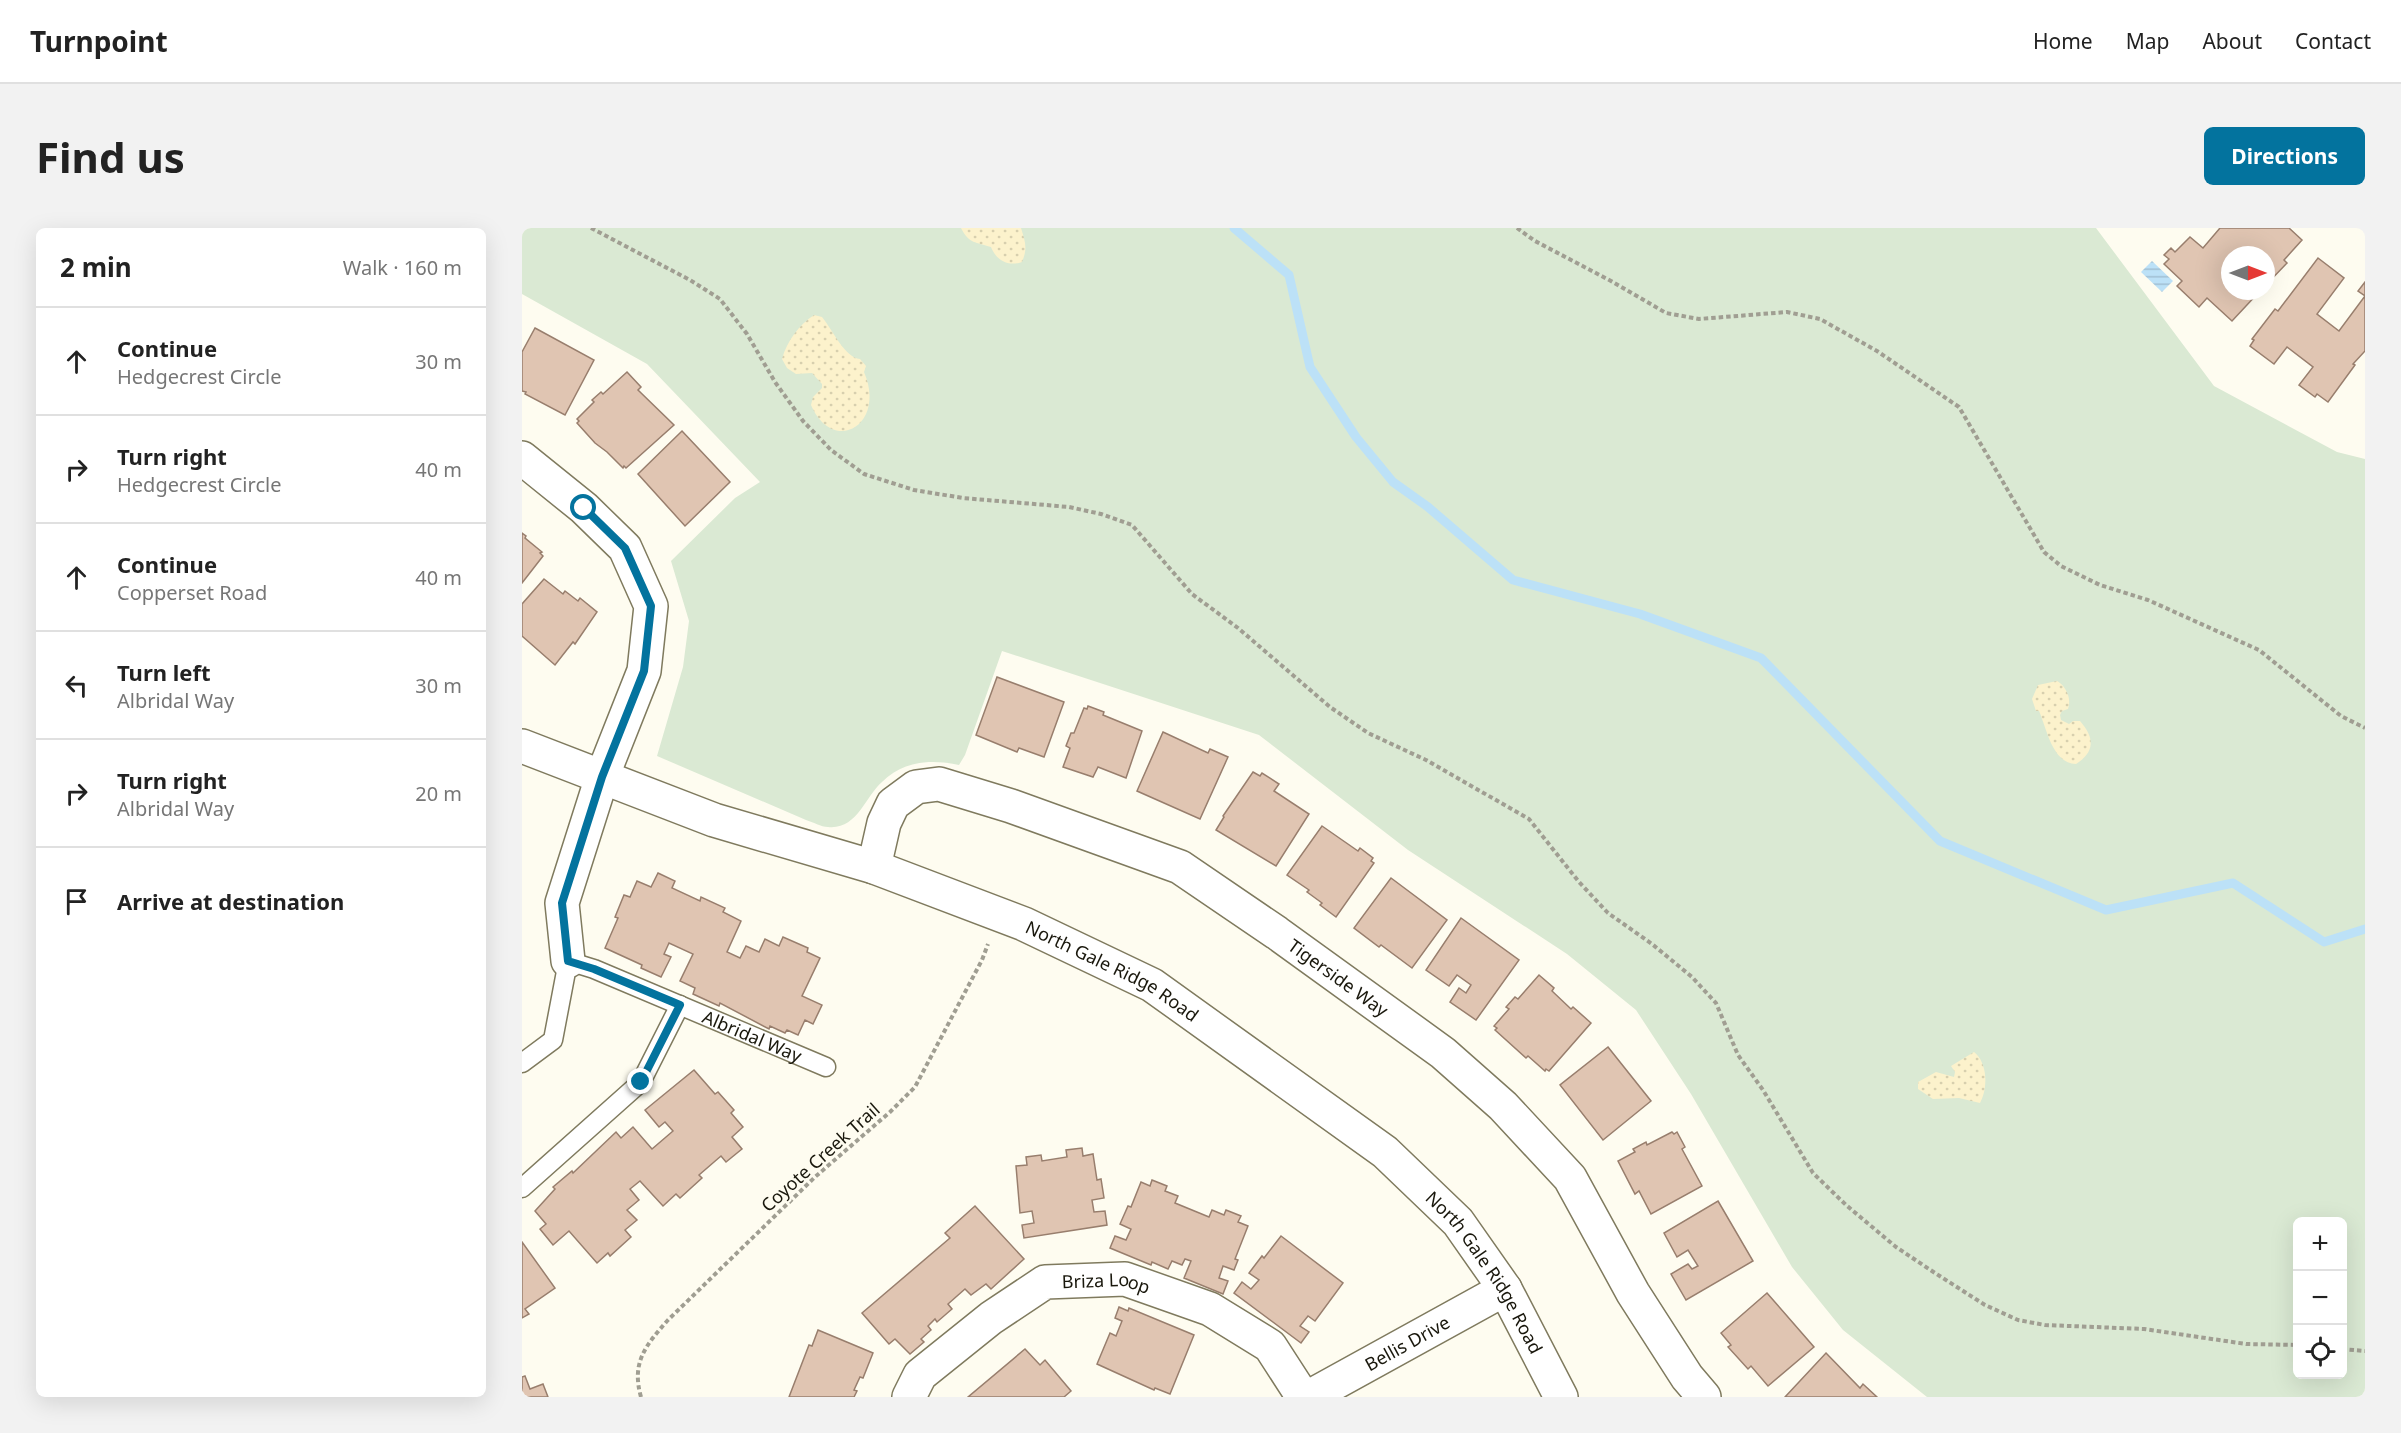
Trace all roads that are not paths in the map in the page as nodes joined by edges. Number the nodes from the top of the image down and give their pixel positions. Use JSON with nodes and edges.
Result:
{"nodes":[{"id":1,"x":522,"y":458,"type":"edge"},
{"id":2,"x":522,"y":746,"type":"edge"},
{"id":3,"x":602,"y":777,"type":"junction"},
{"id":4,"x":874,"y":867,"type":"junction"},
{"id":5,"x":568,"y":961,"type":"junction"},
{"id":6,"x":680,"y":1005,"type":"junction"},
{"id":7,"x":522,"y":1063,"type":"edge"},
{"id":8,"x":826,"y":1067,"type":"dead end"},
{"id":9,"x":522,"y":1188,"type":"edge"},
{"id":10,"x":1505,"y":1289,"type":"junction"},
{"id":11,"x":909,"y":1397,"type":"edge"},
{"id":12,"x":1303,"y":1397,"type":"edge"},
{"id":13,"x":1309,"y":1397,"type":"edge"},
{"id":14,"x":1561,"y":1397,"type":"edge"},
{"id":15,"x":1704,"y":1397,"type":"edge"}],
"edges":[{"from":1,"to":3,"type":"street"},
{"from":2,"to":3,"type":"street","name":"North Gale Ridge Road"},
{"from":3,"to":4,"type":"street","name":"North Gale Ridge Road"},
{"from":3,"to":5,"type":"street"},
{"from":4,"to":10,"type":"street","name":"North Gale Ridge Road"},
{"from":4,"to":15,"type":"street","name":"Tigerside Way"},
{"from":5,"to":6,"type":"lane","name":"Albridal Way"},
{"from":5,"to":7,"type":"lane"},
{"from":6,"to":8,"type":"lane","name":"Albridal Way"},
{"from":6,"to":9,"type":"lane","name":"Albridal Way"},
{"from":10,"to":13,"type":"street","name":"Bellis Drive"},
{"from":10,"to":14,"type":"street","name":"North Gale Ridge Road"},
{"from":11,"to":12,"type":"street","name":"Briza Loop"}]}
